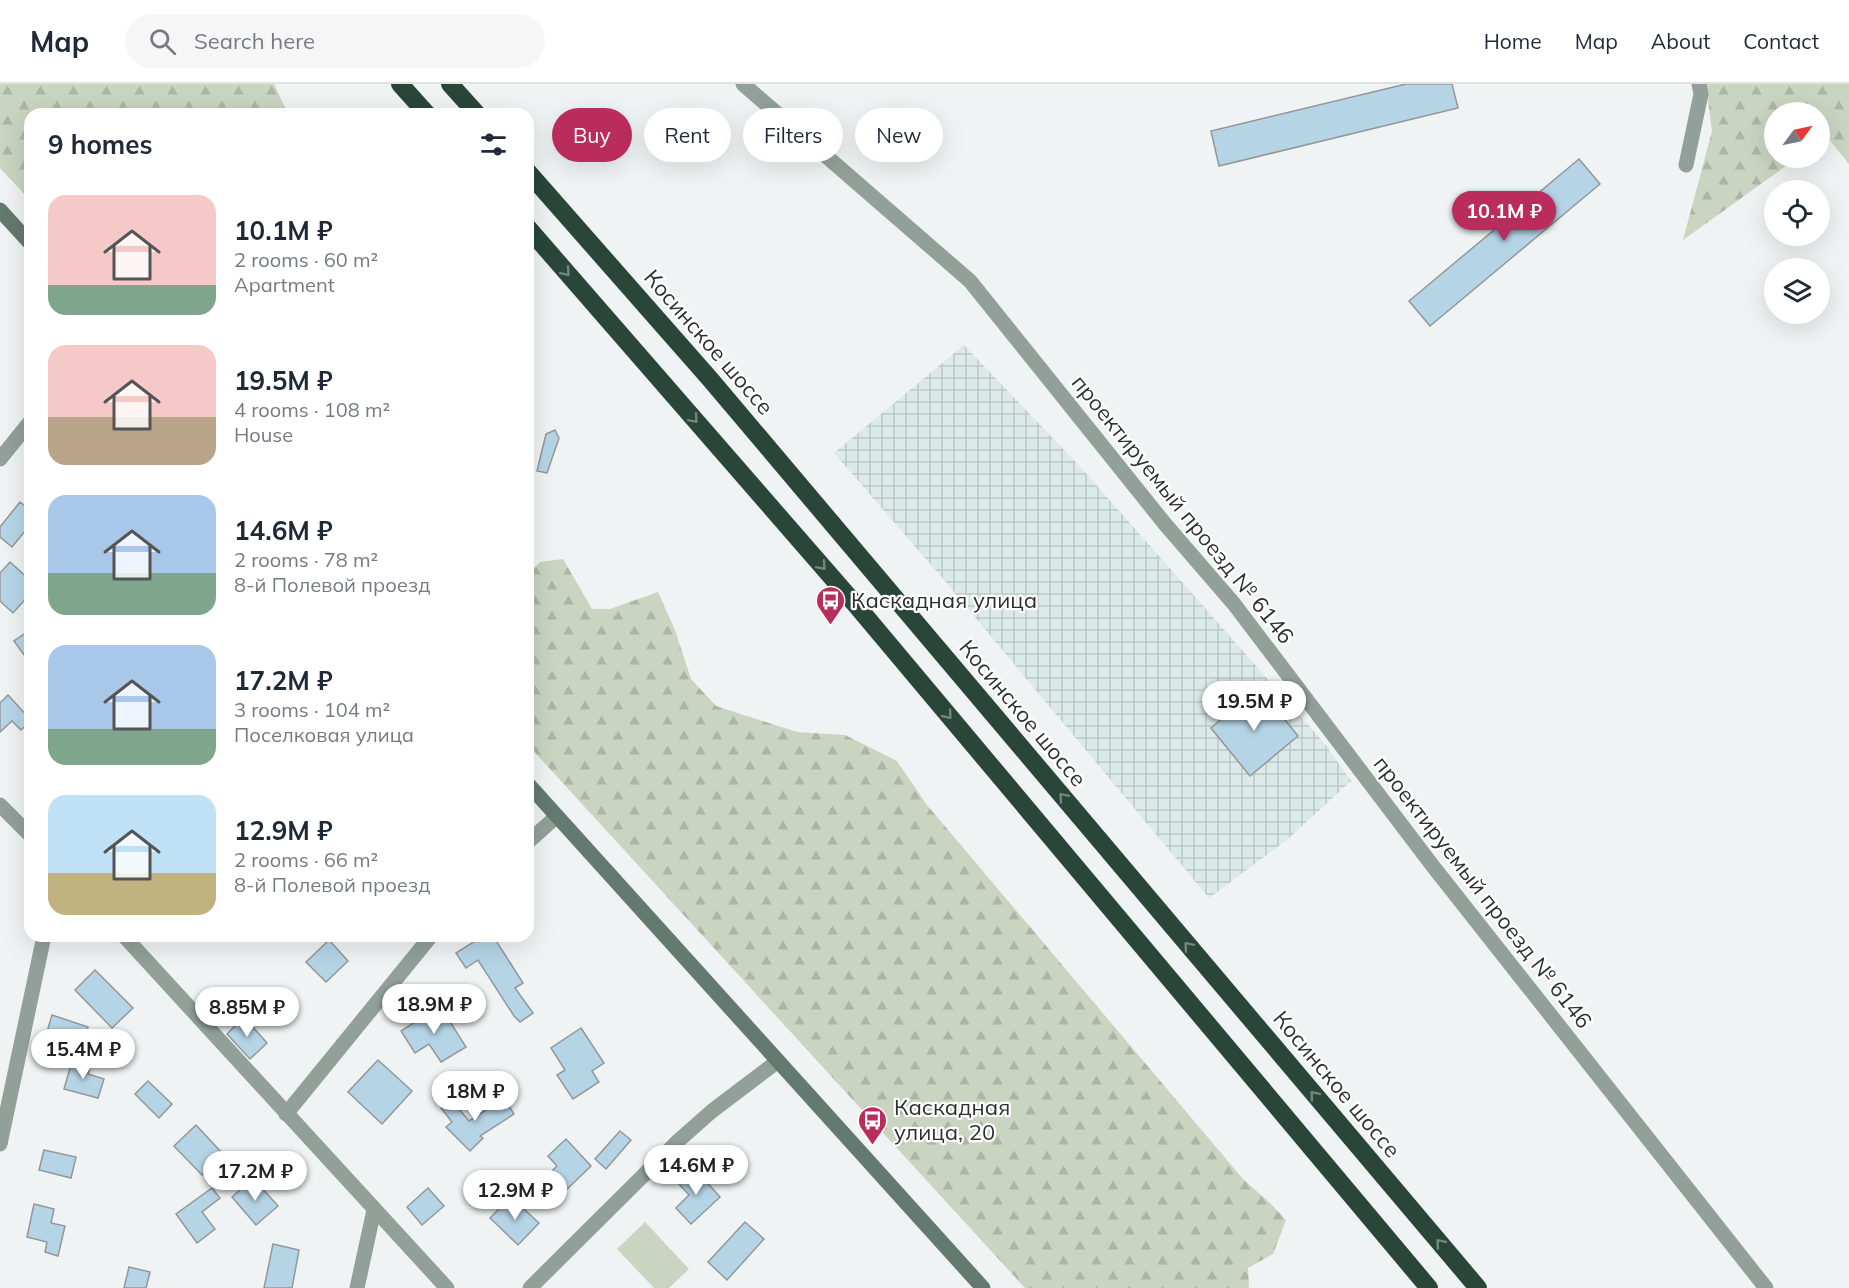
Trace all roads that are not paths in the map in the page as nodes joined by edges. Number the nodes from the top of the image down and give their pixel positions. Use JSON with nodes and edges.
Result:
{"nodes":[{"id":1,"x":400,"y":84,"type":"edge"},
{"id":2,"x":450,"y":84,"type":"edge"},
{"id":3,"x":743,"y":84,"type":"edge"},
{"id":4,"x":1699,"y":84,"type":"edge"},
{"id":5,"x":422,"y":108,"type":"edge"},
{"id":6,"x":472,"y":108,"type":"edge"},
{"id":7,"x":1686,"y":165,"type":"dead end"},
{"id":8,"x":534,"y":179,"type":"edge"},
{"id":9,"x":0,"y":210,"type":"edge"},
{"id":10,"x":534,"y":235,"type":"edge"},
{"id":11,"x":24,"y":236,"type":"edge"},
{"id":12,"x":24,"y":429,"type":"edge"},
{"id":13,"x":0,"y":459,"type":"edge"},
{"id":14,"x":534,"y":791,"type":"edge"},
{"id":15,"x":0,"y":805,"type":"edge"},
{"id":16,"x":557,"y":816,"type":"junction"},
{"id":17,"x":24,"y":829,"type":"edge"},
{"id":18,"x":534,"y":837,"type":"edge"},
{"id":19,"x":43,"y":942,"type":"edge"},
{"id":20,"x":129,"y":942,"type":"edge"},
{"id":21,"x":426,"y":942,"type":"edge"},
{"id":22,"x":778,"y":1061,"type":"junction"},
{"id":23,"x":286,"y":1114,"type":"junction"},
{"id":24,"x":0,"y":1144,"type":"edge"},
{"id":25,"x":374,"y":1210,"type":"junction"},
{"id":26,"x":357,"y":1288,"type":"edge"},
{"id":27,"x":447,"y":1288,"type":"edge"},
{"id":28,"x":530,"y":1288,"type":"edge"},
{"id":29,"x":983,"y":1288,"type":"edge"},
{"id":30,"x":1429,"y":1288,"type":"edge"},
{"id":31,"x":1478,"y":1288,"type":"edge"},
{"id":32,"x":1766,"y":1288,"type":"edge"}],
"edges":[{"from":1,"to":5,"type":"highway"},
{"from":2,"to":6,"type":"highway"},
{"from":3,"to":32,"type":"street","name":"проектируемый проезд № 6146"},
{"from":4,"to":7,"type":"street"},
{"from":31,"to":8,"type":"highway","name":"Косинское шоссе","one_way":true},
{"from":9,"to":11,"type":"street"},
{"from":10,"to":30,"type":"highway","one_way":true},
{"from":12,"to":13,"type":"street"},
{"from":14,"to":16,"type":"street"},
{"from":15,"to":17,"type":"street"},
{"from":16,"to":18,"type":"street"},
{"from":16,"to":22,"type":"street"},
{"from":19,"to":24,"type":"street"},
{"from":20,"to":23,"type":"street"},
{"from":21,"to":23,"type":"street"},
{"from":22,"to":28,"type":"street"},
{"from":22,"to":29,"type":"street"},
{"from":23,"to":25,"type":"street"},
{"from":25,"to":26,"type":"street"},
{"from":25,"to":27,"type":"street"}]}
